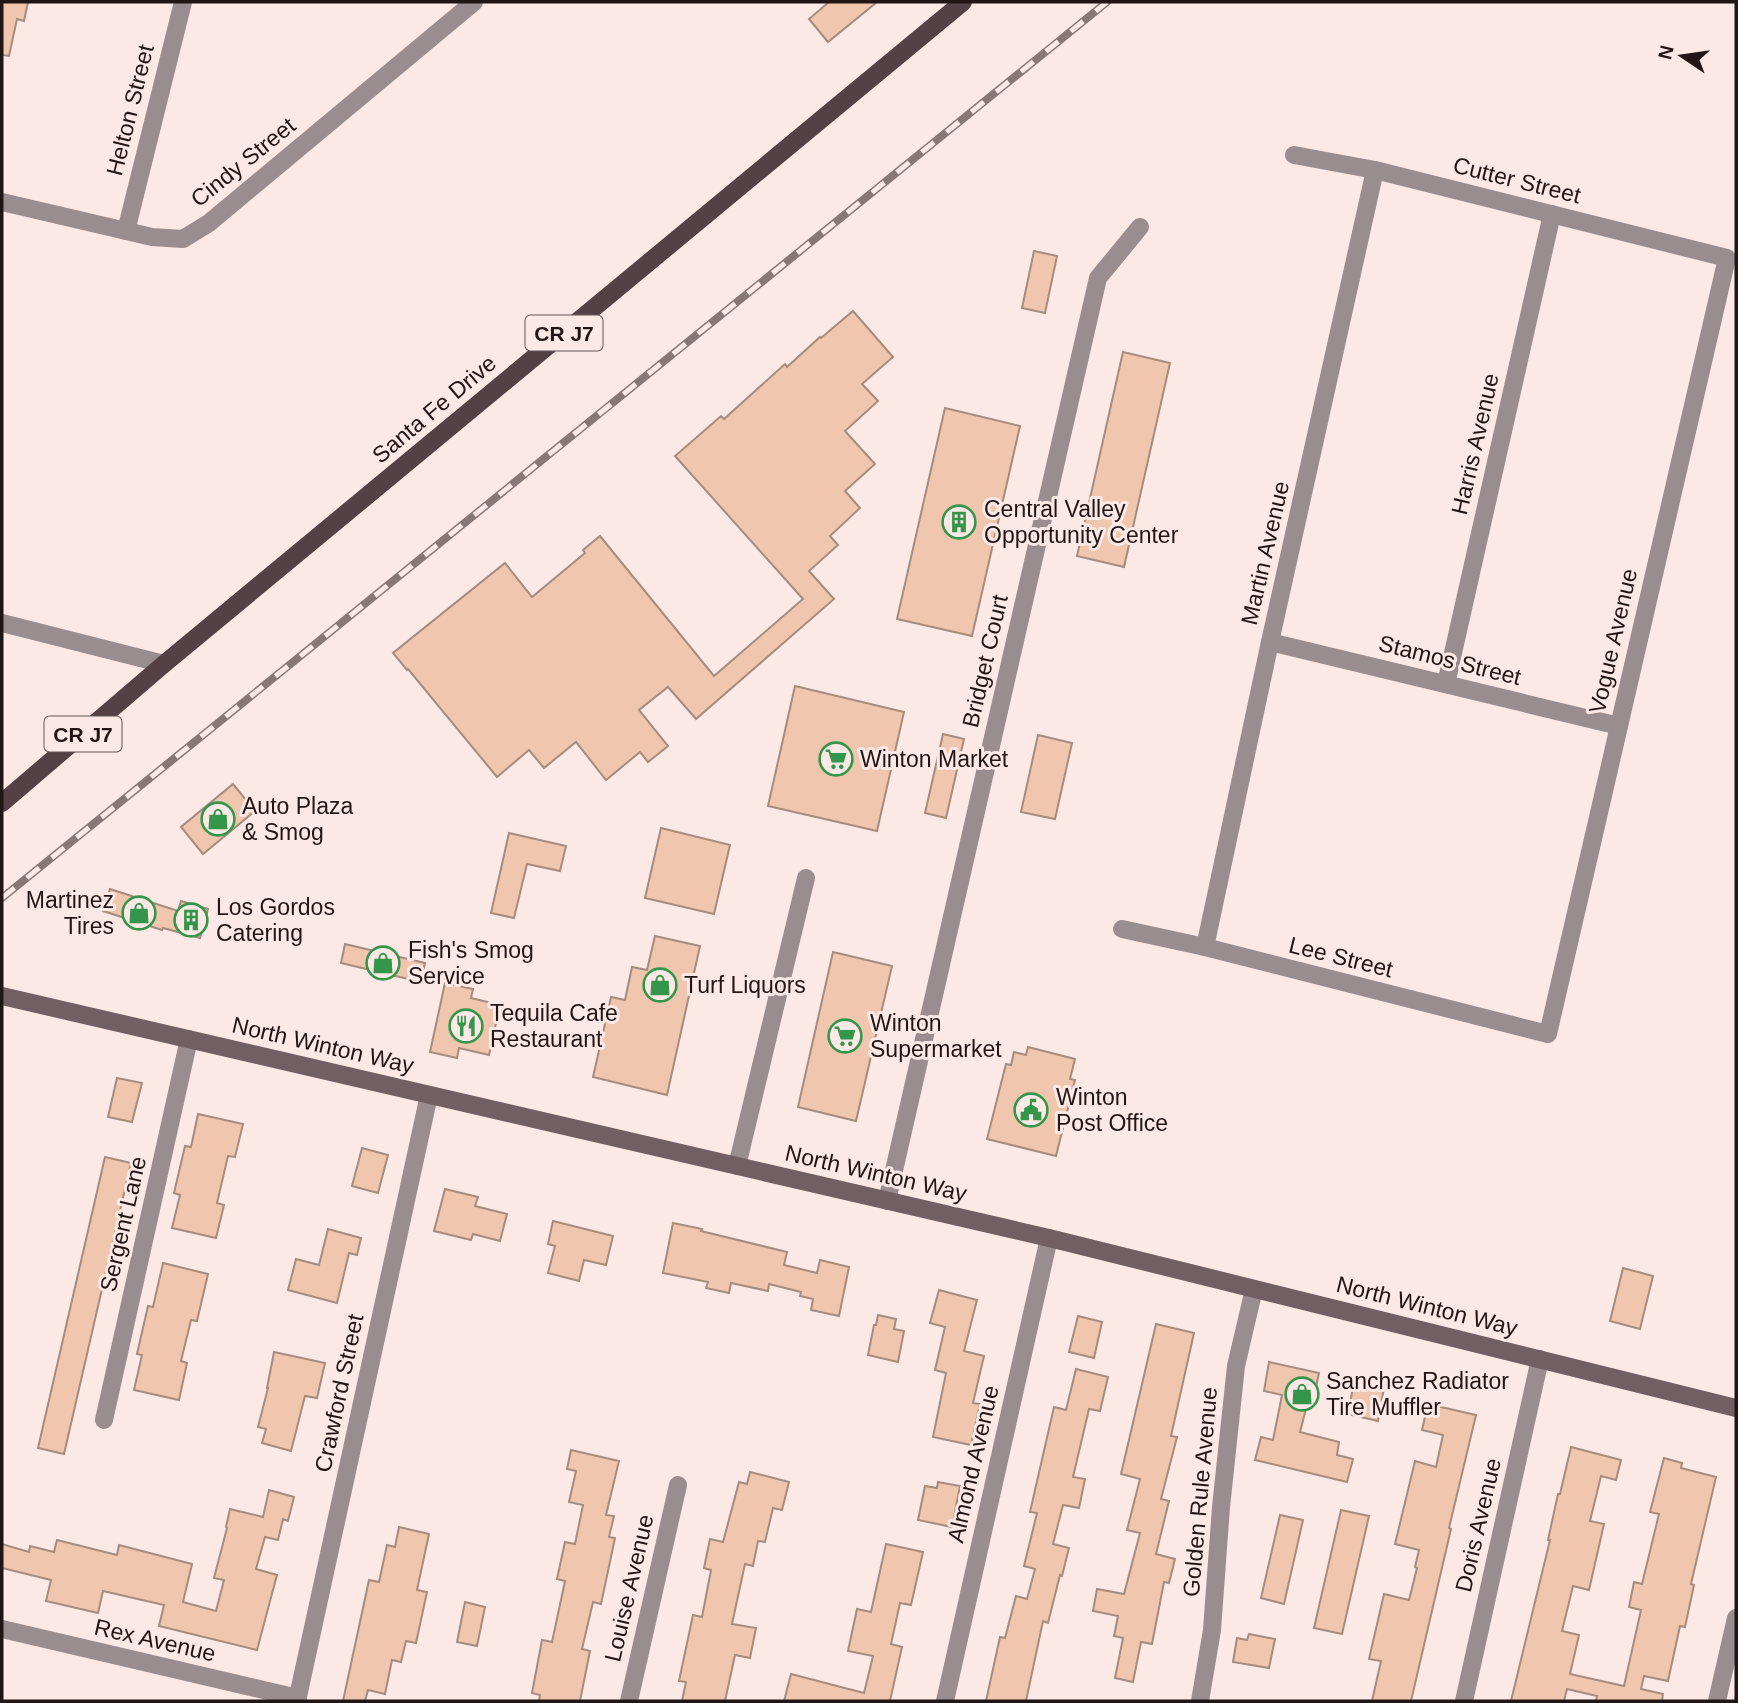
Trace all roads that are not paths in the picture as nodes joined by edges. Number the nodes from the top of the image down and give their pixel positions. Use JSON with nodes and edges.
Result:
{"nodes":[{"id":1,"x":183,"y":2,"type":"edge"},
{"id":2,"x":474,"y":2,"type":"edge"},
{"id":3,"x":963,"y":2,"type":"edge"},
{"id":4,"x":1294,"y":155,"type":"dead end"},
{"id":5,"x":1375,"y":170,"type":"junction"},
{"id":6,"x":2,"y":202,"type":"edge"},
{"id":7,"x":1552,"y":214,"type":"junction"},
{"id":8,"x":1140,"y":227,"type":"dead end"},
{"id":9,"x":126,"y":231,"type":"junction"},
{"id":10,"x":1727,"y":258,"type":"joint"},
{"id":11,"x":2,"y":623,"type":"edge"},
{"id":12,"x":1270,"y":642,"type":"junction"},
{"id":13,"x":164,"y":664,"type":"junction"},
{"id":14,"x":1446,"y":684,"type":"junction"},
{"id":15,"x":1619,"y":726,"type":"junction"},
{"id":16,"x":2,"y":803,"type":"edge"},
{"id":17,"x":806,"y":878,"type":"dead end"},
{"id":18,"x":1122,"y":929,"type":"dead end"},
{"id":19,"x":1205,"y":947,"type":"junction"},
{"id":20,"x":2,"y":996,"type":"edge"},
{"id":21,"x":1548,"y":1034,"type":"joint"},
{"id":22,"x":189,"y":1039,"type":"junction"},
{"id":23,"x":429,"y":1095,"type":"junction"},
{"id":24,"x":737,"y":1166,"type":"junction"},
{"id":25,"x":887,"y":1200,"type":"junction"},
{"id":26,"x":1049,"y":1238,"type":"junction"},
{"id":27,"x":1254,"y":1289,"type":"junction"},
{"id":28,"x":1540,"y":1359,"type":"junction"},
{"id":29,"x":1736,"y":1408,"type":"edge"},
{"id":30,"x":104,"y":1420,"type":"dead end"},
{"id":31,"x":678,"y":1485,"type":"dead end"},
{"id":32,"x":1736,"y":1618,"type":"edge"},
{"id":33,"x":2,"y":1629,"type":"edge"},
{"id":34,"x":298,"y":1700,"type":"edge"},
{"id":35,"x":629,"y":1701,"type":"edge"},
{"id":36,"x":945,"y":1701,"type":"edge"},
{"id":37,"x":1200,"y":1701,"type":"edge"},
{"id":38,"x":1464,"y":1701,"type":"edge"},
{"id":39,"x":1717,"y":1701,"type":"edge"}],
"edges":[{"from":1,"to":9,"type":"street","name":"Helton Street"},
{"from":2,"to":9,"type":"street","name":"Cindy Street"},
{"from":3,"to":13,"type":"main road","name":"Santa Fe Drive","number":"CR J7"},
{"from":4,"to":5,"type":"street","name":"Cutter Street"},
{"from":5,"to":7,"type":"street","name":"Cutter Street"},
{"from":5,"to":12,"type":"street","name":"Martin Avenue"},
{"from":6,"to":9,"type":"street","name":"Cindy Street"},
{"from":7,"to":10,"type":"street","name":"Cutter Street"},
{"from":7,"to":14,"type":"street","name":"Harris Avenue"},
{"from":8,"to":25,"type":"street","name":"Bridget Court"},
{"from":10,"to":15,"type":"street","name":"Vogue Avenue"},
{"from":11,"to":13,"type":"street"},
{"from":12,"to":14,"type":"street","name":"Stamos Street"},
{"from":12,"to":19,"type":"street","name":"Martin Avenue"},
{"from":13,"to":16,"type":"main road","name":"Santa Fe Drive","number":"CR J7"},
{"from":14,"to":15,"type":"street","name":"Stamos Street"},
{"from":15,"to":21,"type":"street","name":"Vogue Avenue"},
{"from":17,"to":24,"type":"street"},
{"from":18,"to":19,"type":"street","name":"Lee Street"},
{"from":19,"to":21,"type":"street","name":"Lee Street"},
{"from":20,"to":22,"type":"main road","name":"North Winton Way"},
{"from":22,"to":23,"type":"main road","name":"North Winton Way"},
{"from":22,"to":30,"type":"street","name":"Sergent Lane"},
{"from":23,"to":24,"type":"main road","name":"North Winton Way"},
{"from":23,"to":34,"type":"street","name":"Crawford Street"},
{"from":24,"to":25,"type":"main road","name":"North Winton Way"},
{"from":25,"to":26,"type":"main road","name":"North Winton Way"},
{"from":26,"to":27,"type":"main road","name":"North Winton Way"},
{"from":26,"to":36,"type":"street","name":"Almond Avenue"},
{"from":27,"to":28,"type":"main road","name":"North Winton Way"},
{"from":27,"to":37,"type":"street","name":"Golden Rule Avenue"},
{"from":28,"to":29,"type":"main road","name":"North Winton Way"},
{"from":28,"to":38,"type":"street","name":"Doris Avenue"},
{"from":31,"to":35,"type":"street","name":"Louise Avenue"},
{"from":32,"to":39,"type":"street"},
{"from":33,"to":34,"type":"street","name":"Rex Avenue"}]}
